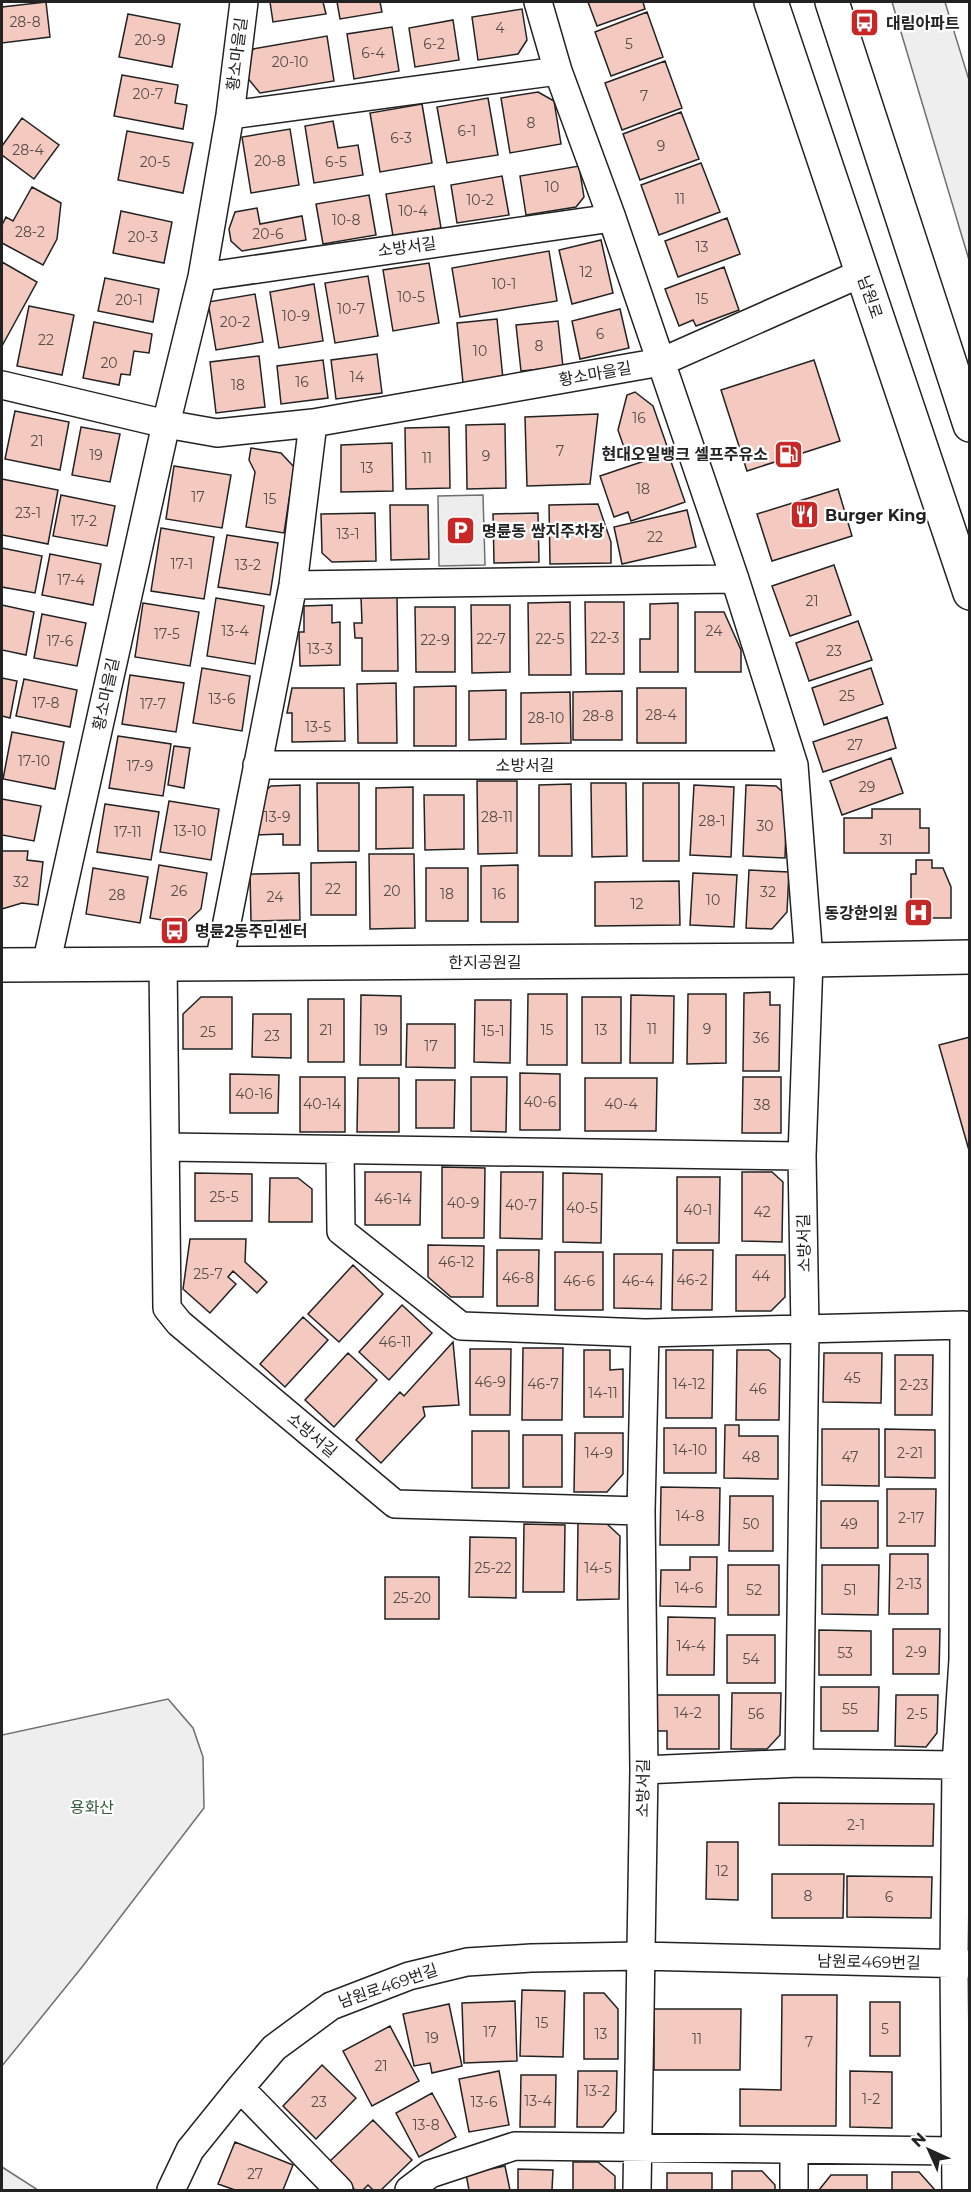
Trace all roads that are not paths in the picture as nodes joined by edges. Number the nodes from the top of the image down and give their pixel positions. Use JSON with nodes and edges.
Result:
{"nodes":[{"id":1,"x":244,"y":2,"type":"edge"},
{"id":2,"x":538,"y":2,"type":"edge"},
{"id":3,"x":771,"y":2,"type":"edge"},
{"id":4,"x":832,"y":2,"type":"edge"},
{"id":5,"x":558,"y":71,"type":"junction"},
{"id":6,"x":230,"y":116,"type":"junction"},
{"id":7,"x":612,"y":218,"type":"junction"},
{"id":8,"x":862,"y":273,"type":"junction"},
{"id":9,"x":202,"y":277,"type":"junction"},
{"id":10,"x":661,"y":362,"type":"junction"},
{"id":11,"x":2,"y":389,"type":"edge"},
{"id":12,"x":166,"y":423,"type":"junction"},
{"id":13,"x":313,"y":423,"type":"junction"},
{"id":14,"x":969,"y":425,"type":"edge"},
{"id":15,"x":735,"y":579,"type":"junction"},
{"id":16,"x":293,"y":585,"type":"junction"},
{"id":17,"x":969,"y":593,"type":"edge"},
{"id":18,"x":256,"y":765,"type":"junction"},
{"id":19,"x":794,"y":765,"type":"junction"},
{"id":20,"x":969,"y":957,"type":"edge"},
{"id":21,"x":809,"y":960,"type":"junction"},
{"id":22,"x":163,"y":962,"type":"junction"},
{"id":23,"x":219,"y":963,"type":"junction"},
{"id":24,"x":2,"y":965,"type":"edge"},
{"id":25,"x":46,"y":965,"type":"junction"},
{"id":26,"x":165,"y":1147,"type":"junction"},
{"id":27,"x":340,"y":1150,"type":"junction"},
{"id":28,"x":802,"y":1156,"type":"junction"},
{"id":29,"x":806,"y":1330,"type":"junction"},
{"id":30,"x":645,"y":1333,"type":"junction"},
{"id":31,"x":641,"y":1511,"type":"junction"},
{"id":32,"x":799,"y":1763,"type":"junction"},
{"id":33,"x":956,"y":1765,"type":"junction"},
{"id":34,"x":644,"y":1770,"type":"junction"},
{"id":35,"x":640,"y":1956,"type":"junction"},
{"id":36,"x":962,"y":1964,"type":"edge"},
{"id":37,"x":240,"y":2088,"type":"junction"},
{"id":38,"x":637,"y":2148,"type":"junction"},
{"id":39,"x":794,"y":2150,"type":"junction"},
{"id":40,"x":957,"y":2151,"type":"junction"},
{"id":41,"x":171,"y":2190,"type":"edge"},
{"id":42,"x":339,"y":2190,"type":"edge"},
{"id":43,"x":409,"y":2190,"type":"edge"},
{"id":44,"x":637,"y":2190,"type":"edge"},
{"id":45,"x":794,"y":2190,"type":"edge"},
{"id":46,"x":956,"y":2190,"type":"edge"}],
"edges":[{"from":1,"to":6,"type":"street","name":"황소마을길"},
{"from":2,"to":5,"type":"street","name":"소방서길"},
{"from":3,"to":8,"type":"street","name":"남원로"},
{"from":4,"to":14,"type":"street"},
{"from":5,"to":6,"type":"street"},
{"from":5,"to":7,"type":"street","name":"소방서길"},
{"from":6,"to":9,"type":"street","name":"황소마을길"},
{"from":7,"to":9,"type":"street","name":"소방서길"},
{"from":7,"to":10,"type":"street","name":"소방서길"},
{"from":8,"to":10,"type":"street","name":"황소마을길"},
{"from":8,"to":17,"type":"street","name":"남원로"},
{"from":9,"to":12,"type":"street","name":"황소마을길"},
{"from":10,"to":13,"type":"street","name":"황소마을길"},
{"from":10,"to":15,"type":"street","name":"소방서길"},
{"from":11,"to":12,"type":"street","name":"황소마을길"},
{"from":12,"to":13,"type":"street","name":"황소마을길"},
{"from":12,"to":25,"type":"street","name":"황소마을길"},
{"from":13,"to":16,"type":"street"},
{"from":15,"to":16,"type":"street"},
{"from":15,"to":19,"type":"street","name":"소방서길"},
{"from":16,"to":18,"type":"street"},
{"from":18,"to":19,"type":"street","name":"소방서길"},
{"from":18,"to":23,"type":"street"},
{"from":19,"to":21,"type":"street","name":"소방서길"},
{"from":20,"to":21,"type":"street","name":"한지공원길"},
{"from":21,"to":23,"type":"street","name":"한지공원길"},
{"from":21,"to":28,"type":"street","name":"소방서길"},
{"from":22,"to":23,"type":"street","name":"한지공원길"},
{"from":22,"to":25,"type":"street","name":"한지공원길"},
{"from":22,"to":26,"type":"street","name":"소방서길"},
{"from":24,"to":25,"type":"street","name":"한지공원길"},
{"from":26,"to":27,"type":"street"},
{"from":26,"to":31,"type":"street","name":"소방서길"},
{"from":27,"to":28,"type":"street"},
{"from":27,"to":30,"type":"street"},
{"from":28,"to":29,"type":"street","name":"소방서길"},
{"from":29,"to":30,"type":"street"},
{"from":29,"to":32,"type":"street","name":"소방서길"},
{"from":29,"to":33,"type":"street"},
{"from":30,"to":31,"type":"street","name":"소방서길"},
{"from":31,"to":34,"type":"street","name":"소방서길"},
{"from":32,"to":33,"type":"street"},
{"from":32,"to":34,"type":"street"},
{"from":33,"to":36,"type":"street"},
{"from":34,"to":35,"type":"street","name":"소방서길"},
{"from":35,"to":36,"type":"street","name":"남원로469번길"},
{"from":35,"to":37,"type":"street","name":"남원로469번길"},
{"from":35,"to":38,"type":"street"},
{"from":36,"to":40,"type":"street"},
{"from":37,"to":41,"type":"street","name":"남원로469번길"},
{"from":37,"to":42,"type":"street"},
{"from":38,"to":39,"type":"street"},
{"from":38,"to":43,"type":"street"},
{"from":38,"to":44,"type":"street"},
{"from":39,"to":40,"type":"street"},
{"from":39,"to":45,"type":"street"},
{"from":40,"to":46,"type":"street"}]}
